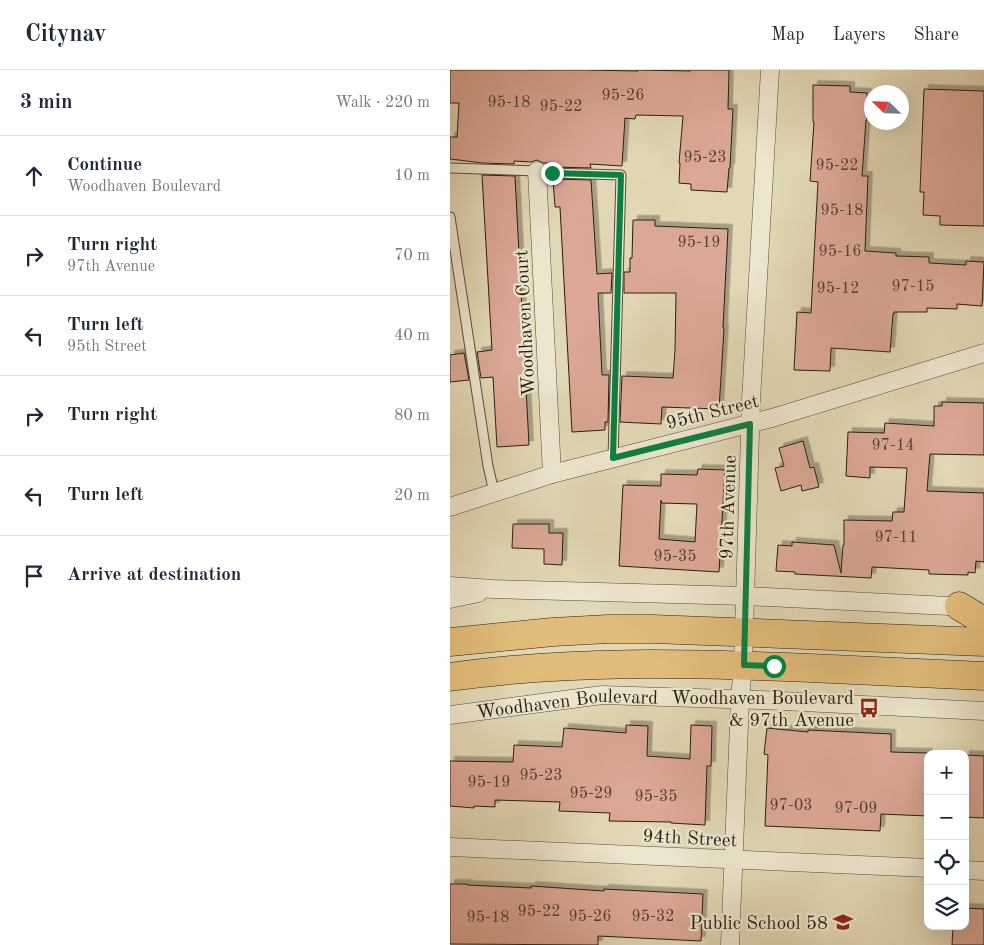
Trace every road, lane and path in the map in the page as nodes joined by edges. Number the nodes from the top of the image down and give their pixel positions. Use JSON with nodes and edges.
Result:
{"nodes":[{"id":1,"x":770,"y":70,"type":"edge"},
{"id":2,"x":450,"y":168,"type":"edge"},
{"id":3,"x":538,"y":171,"type":"junction"},
{"id":4,"x":450,"y":217,"type":"edge"},
{"id":5,"x":984,"y":353,"type":"edge"},
{"id":6,"x":750,"y":424,"type":"junction"},
{"id":7,"x":613,"y":458,"type":"junction"},
{"id":8,"x":552,"y":474,"type":"junction"},
{"id":9,"x":494,"y":492,"type":"junction"},
{"id":10,"x":450,"y":507,"type":"edge"},
{"id":11,"x":450,"y":586,"type":"edge"},
{"id":12,"x":493,"y":589,"type":"junction"},
{"id":13,"x":746,"y":596,"type":"junction"},
{"id":14,"x":450,"y":599,"type":"edge"},
{"id":15,"x":971,"y":607,"type":"edge"},
{"id":16,"x":984,"y":621,"type":"edge"},
{"id":17,"x":745,"y":632,"type":"junction"},
{"id":18,"x":450,"y":642,"type":"edge"},
{"id":19,"x":984,"y":642,"type":"edge"},
{"id":20,"x":744,"y":665,"type":"junction"},
{"id":21,"x":984,"y":676,"type":"edge"},
{"id":22,"x":450,"y":678,"type":"edge"},
{"id":23,"x":740,"y":700,"type":"junction"},
{"id":24,"x":984,"y":711,"type":"edge"},
{"id":25,"x":450,"y":715,"type":"edge"},
{"id":26,"x":450,"y":847,"type":"edge"},
{"id":27,"x":734,"y":860,"type":"junction"},
{"id":28,"x":924,"y":868,"type":"edge"},
{"id":29,"x":969,"y":870,"type":"edge"},
{"id":30,"x":984,"y":871,"type":"edge"},
{"id":31,"x":730,"y":945,"type":"edge"}],
"edges":[{"from":1,"to":6,"type":"street","name":"97th Avenue"},
{"from":2,"to":3,"type":"lane"},
{"from":3,"to":7,"type":"lane"},
{"from":3,"to":8,"type":"street","name":"Woodhaven Court"},
{"from":4,"to":9,"type":"lane"},
{"from":5,"to":6,"type":"street","name":"95th Street"},
{"from":6,"to":7,"type":"street","name":"95th Street"},
{"from":6,"to":13,"type":"street","name":"97th Avenue"},
{"from":7,"to":8,"type":"street","name":"95th Street"},
{"from":8,"to":9,"type":"street","name":"95th Street"},
{"from":9,"to":10,"type":"street","name":"95th Street"},
{"from":11,"to":12,"type":"street"},
{"from":12,"to":13,"type":"street"},
{"from":12,"to":14,"type":"street"},
{"from":13,"to":15,"type":"street"},
{"from":13,"to":17,"type":"street","name":"97th Avenue"},
{"from":15,"to":16,"type":"main road"},
{"from":17,"to":18,"type":"main road"},
{"from":17,"to":19,"type":"main road"},
{"from":17,"to":20,"type":"street","name":"97th Avenue"},
{"from":20,"to":21,"type":"main road","name":"Woodhaven Boulevard"},
{"from":20,"to":22,"type":"main road","name":"Woodhaven Boulevard"},
{"from":20,"to":23,"type":"street","name":"97th Avenue"},
{"from":23,"to":24,"type":"street","name":"Woodhaven Boulevard"},
{"from":23,"to":25,"type":"street","name":"Woodhaven Boulevard"},
{"from":23,"to":27,"type":"street","name":"97th Avenue"},
{"from":26,"to":27,"type":"street","name":"94th Street"},
{"from":27,"to":28,"type":"street","name":"94th Street"},
{"from":27,"to":31,"type":"street","name":"97th Avenue"},
{"from":29,"to":30,"type":"street"}]}
